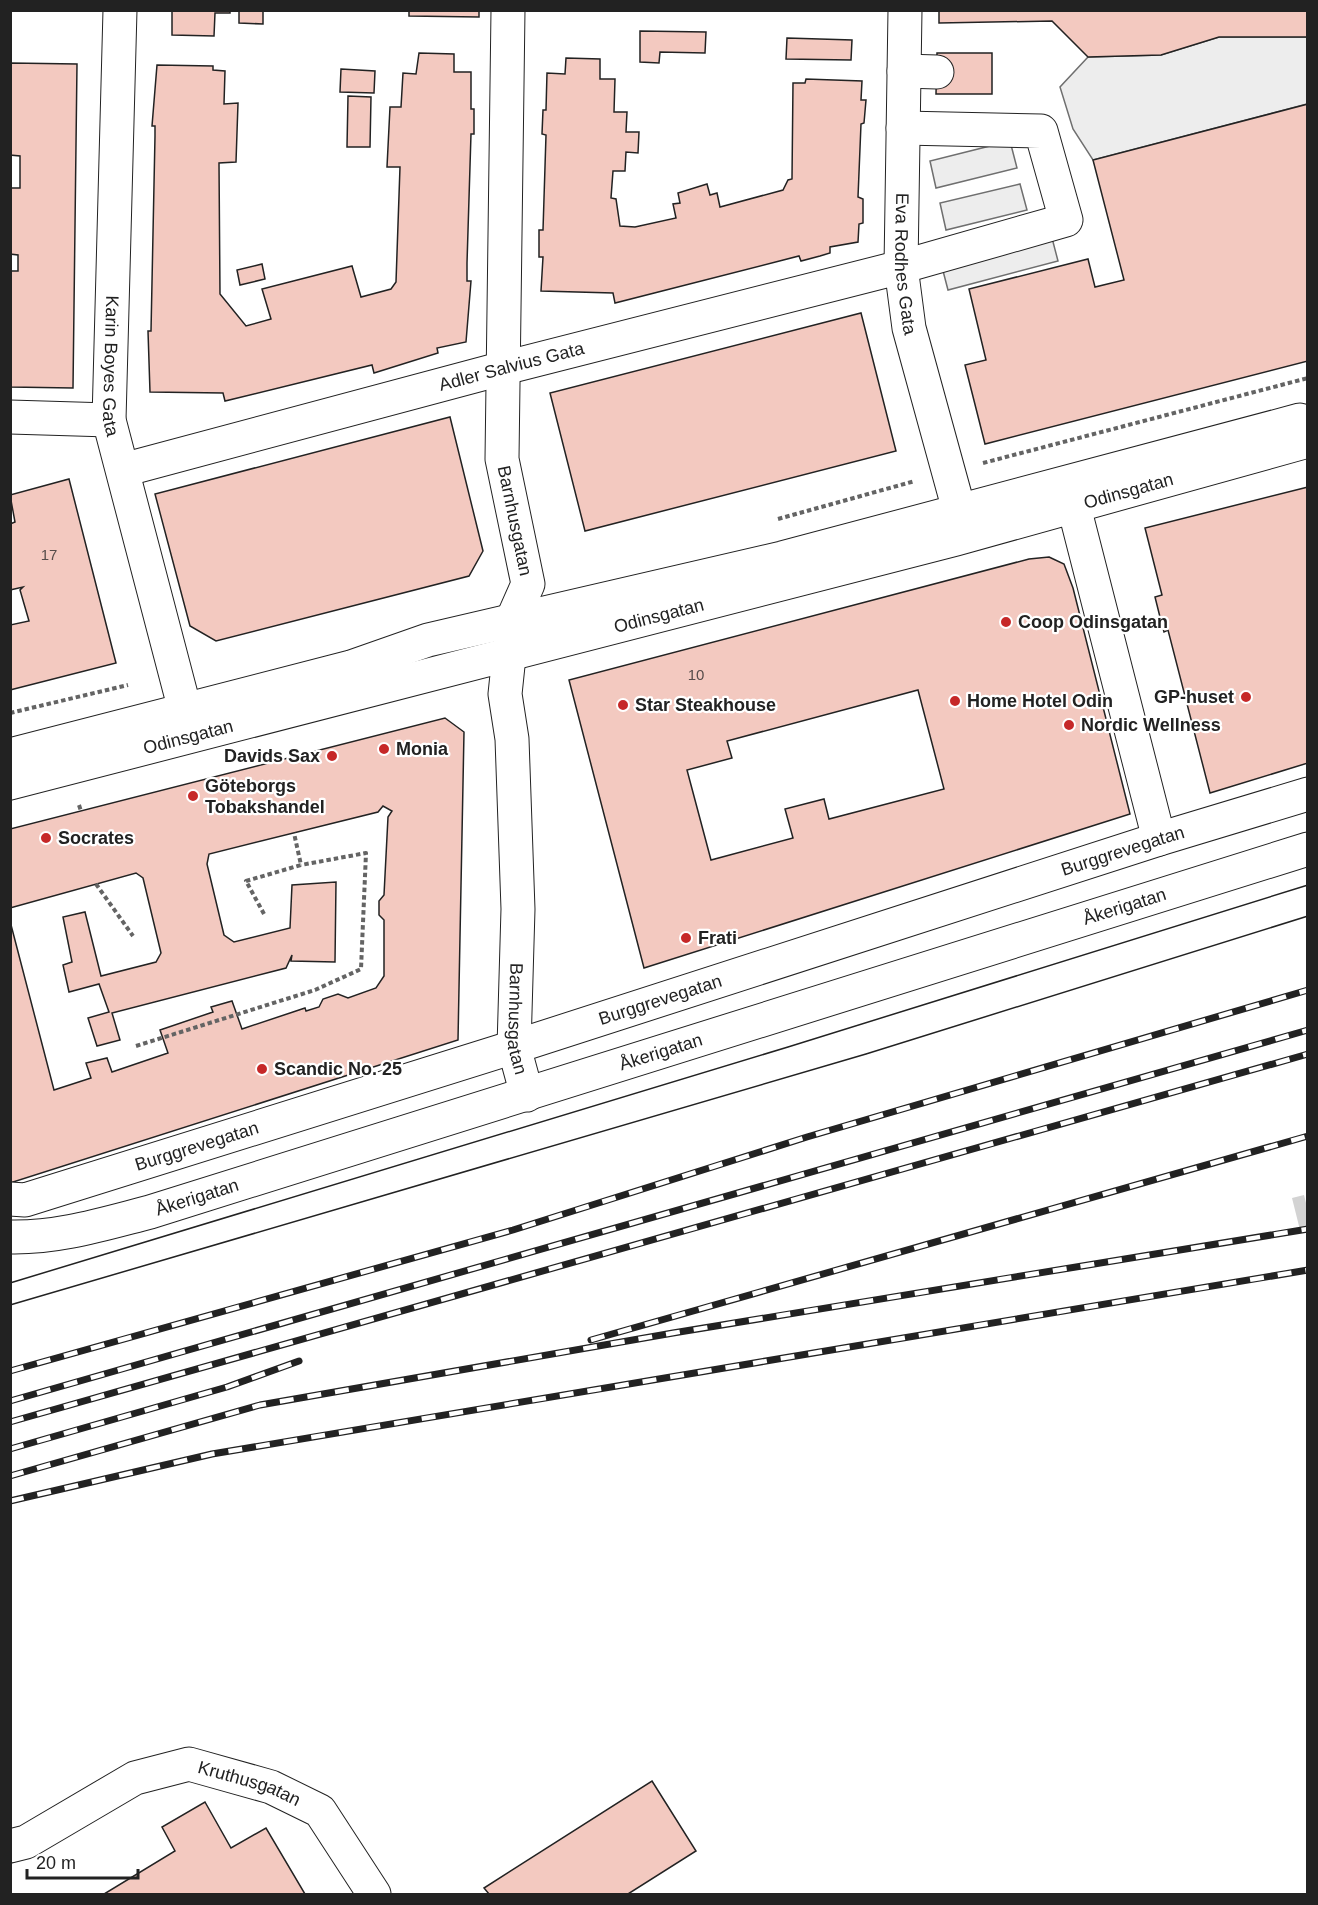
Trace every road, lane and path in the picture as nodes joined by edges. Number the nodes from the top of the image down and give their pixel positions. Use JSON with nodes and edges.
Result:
{"nodes":[{"id":1,"x":120,"y":10,"type":"edge"},
{"id":2,"x":508,"y":10,"type":"edge"},
{"id":3,"x":905,"y":10,"type":"edge"},
{"id":4,"x":904,"y":71,"type":"junction"},
{"id":5,"x":937,"y":72,"type":"dead end"},
{"id":6,"x":903,"y":128,"type":"junction"},
{"id":7,"x":901,"y":267,"type":"junction"},
{"id":8,"x":504,"y":368,"type":"junction"},
{"id":9,"x":1308,"y":378,"type":"edge"},
{"id":10,"x":1292,"y":382,"type":"dead end"},
{"id":11,"x":10,"y":417,"type":"edge"},
{"id":12,"x":1308,"y":418,"type":"edge"},
{"id":13,"x":109,"y":420,"type":"junction"},
{"id":14,"x":1308,"y":441,"type":"edge"},
{"id":15,"x":123,"y":470,"type":"junction"},
{"id":16,"x":1074,"y":507,"type":"junction"},
{"id":17,"x":959,"y":510,"type":"junction"},
{"id":18,"x":513,"y":618,"type":"junction"},
{"id":19,"x":507,"y":655,"type":"junction"},
{"id":20,"x":186,"y":710,"type":"junction"},
{"id":21,"x":275,"y":753,"type":"dead end"},
{"id":22,"x":10,"y":755,"type":"edge"},
{"id":23,"x":275,"y":762,"type":"dead end"},
{"id":24,"x":10,"y":783,"type":"edge"},
{"id":25,"x":1308,"y":794,"type":"edge"},
{"id":26,"x":79,"y":805,"type":"dead end"},
{"id":27,"x":81,"y":811,"type":"dead end"},
{"id":28,"x":294,"y":833,"type":"dead end"},
{"id":29,"x":1159,"y":838,"type":"junction"},
{"id":30,"x":1308,"y":849,"type":"edge"},
{"id":31,"x":301,"y":865,"type":"junction"},
{"id":32,"x":96,"y":884,"type":"dead end"},
{"id":33,"x":264,"y":914,"type":"dead end"},
{"id":34,"x":133,"y":936,"type":"dead end"},
{"id":35,"x":136,"y":1046,"type":"dead end"},
{"id":36,"x":514,"y":1047,"type":"junction"},
{"id":37,"x":527,"y":1095,"type":"junction"},
{"id":38,"x":10,"y":1199,"type":"edge"},
{"id":39,"x":10,"y":1237,"type":"edge"},
{"id":40,"x":18,"y":1844,"type":"edge"},
{"id":41,"x":374,"y":1894,"type":"edge"}],
"edges":[{"from":1,"to":13,"type":"street","name":"Karin Boyes Gata"},
{"from":2,"to":8,"type":"street","name":"Barnhusgatan"},
{"from":3,"to":4,"type":"street","name":"Eva Rodhes Gata"},
{"from":4,"to":5,"type":"street"},
{"from":4,"to":6,"type":"street","name":"Eva Rodhes Gata"},
{"from":6,"to":7,"type":"street","name":"Eva Rodhes Gata"},
{"from":6,"to":7,"type":"street","name":"Adler Salvius Gata"},
{"from":7,"to":8,"type":"street","name":"Adler Salvius Gata"},
{"from":7,"to":17,"type":"street","name":"Eva Rodhes Gata"},
{"from":8,"to":15,"type":"street","name":"Adler Salvius Gata"},
{"from":8,"to":18,"type":"street","name":"Barnhusgatan"},
{"from":9,"to":10,"type":"path"},
{"from":11,"to":13,"type":"street"},
{"from":12,"to":17,"type":"street","name":"Odinsgatan"},
{"from":13,"to":15,"type":"street","name":"Karin Boyes Gata"},
{"from":14,"to":16,"type":"street","name":"Odinsgatan"},
{"from":15,"to":20,"type":"street","name":"Karin Boyes Gata"},
{"from":16,"to":19,"type":"street","name":"Odinsgatan"},
{"from":16,"to":29,"type":"street"},
{"from":17,"to":18,"type":"street","name":"Odinsgatan"},
{"from":18,"to":19,"type":"street","name":"Barnhusgatan"},
{"from":18,"to":20,"type":"street","name":"Odinsgatan"},
{"from":19,"to":24,"type":"street","name":"Odinsgatan"},
{"from":19,"to":36,"type":"street","name":"Barnhusgatan"},
{"from":20,"to":22,"type":"street","name":"Odinsgatan"},
{"from":21,"to":23,"type":"path"},
{"from":25,"to":29,"type":"street","name":"Burggrevegatan"},
{"from":26,"to":27,"type":"path"},
{"from":28,"to":31,"type":"path"},
{"from":29,"to":36,"type":"street","name":"Burggrevegatan"},
{"from":30,"to":37,"type":"street","name":"Åkerigatan"},
{"from":31,"to":33,"type":"path"},
{"from":31,"to":35,"type":"path"},
{"from":32,"to":34,"type":"path"},
{"from":36,"to":37,"type":"street","name":"Barnhusgatan"},
{"from":36,"to":38,"type":"street","name":"Burggrevegatan"},
{"from":37,"to":39,"type":"street","name":"Åkerigatan"},
{"from":40,"to":41,"type":"street","name":"Kruthusgatan"}]}
